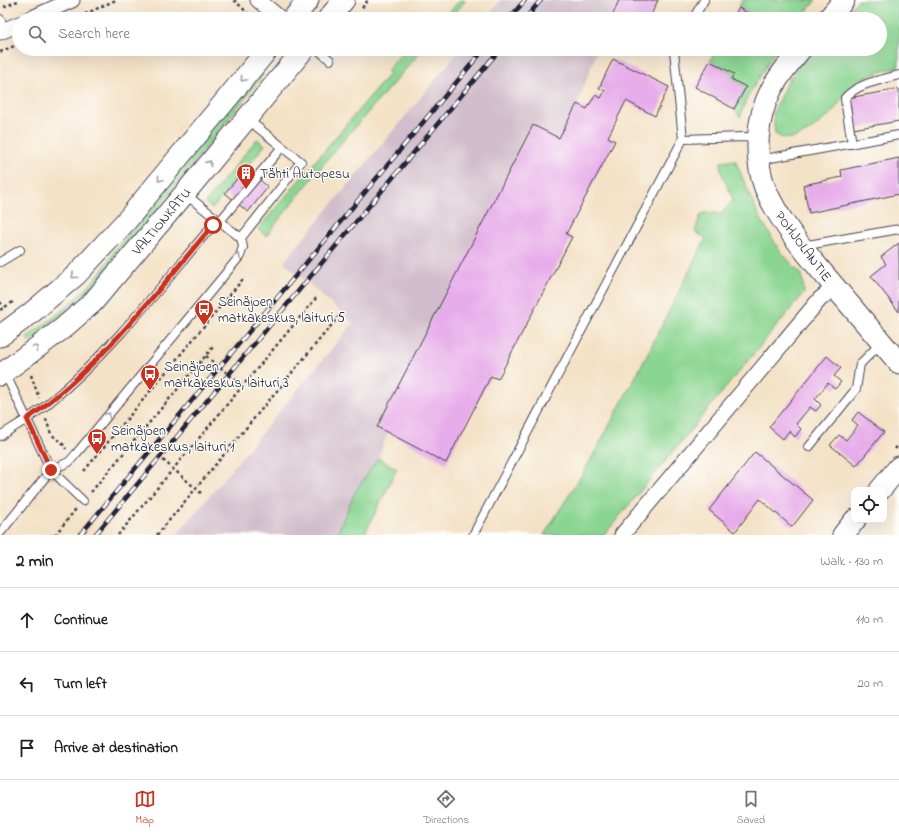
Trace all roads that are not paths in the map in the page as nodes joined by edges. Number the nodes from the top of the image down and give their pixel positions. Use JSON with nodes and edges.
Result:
{"nodes":[{"id":1,"x":72,"y":0,"type":"edge"},
{"id":2,"x":258,"y":0,"type":"edge"},
{"id":3,"x":308,"y":0,"type":"edge"},
{"id":4,"x":344,"y":0,"type":"edge"},
{"id":5,"x":704,"y":0,"type":"edge"},
{"id":6,"x":844,"y":0,"type":"edge"},
{"id":7,"x":45,"y":12,"type":"edge"},
{"id":8,"x":273,"y":12,"type":"edge"},
{"id":9,"x":299,"y":12,"type":"edge"},
{"id":10,"x":334,"y":12,"type":"edge"},
{"id":11,"x":697,"y":12,"type":"edge"},
{"id":12,"x":834,"y":12,"type":"edge"},
{"id":13,"x":12,"y":25,"type":"edge"},
{"id":14,"x":2,"y":27,"type":"edge"},
{"id":15,"x":262,"y":56,"type":"edge"},
{"id":16,"x":298,"y":56,"type":"edge"},
{"id":17,"x":325,"y":56,"type":"edge"},
{"id":18,"x":675,"y":56,"type":"edge"},
{"id":19,"x":795,"y":56,"type":"edge"},
{"id":20,"x":330,"y":60,"type":"dead end"},
{"id":21,"x":899,"y":75,"type":"edge"},
{"id":22,"x":246,"y":118,"type":"junction"},
{"id":23,"x":899,"y":135,"type":"edge"},
{"id":24,"x":758,"y":138,"type":"junction"},
{"id":25,"x":684,"y":139,"type":"junction"},
{"id":26,"x":852,"y":144,"type":"junction"},
{"id":27,"x":282,"y":147,"type":"junction"},
{"id":28,"x":758,"y":160,"type":"junction"},
{"id":29,"x":185,"y":193,"type":"junction"},
{"id":30,"x":219,"y":220,"type":"junction"},
{"id":31,"x":899,"y":229,"type":"edge"},
{"id":32,"x":241,"y":238,"type":"junction"},
{"id":33,"x":801,"y":246,"type":"junction"},
{"id":34,"x":20,"y":250,"type":"dead end"},
{"id":35,"x":0,"y":262,"type":"edge"},
{"id":36,"x":835,"y":287,"type":"junction"},
{"id":37,"x":0,"y":336,"type":"edge"},
{"id":38,"x":882,"y":342,"type":"junction"},
{"id":39,"x":899,"y":363,"type":"edge"},
{"id":40,"x":2,"y":369,"type":"edge"},
{"id":41,"x":27,"y":419,"type":"junction"},
{"id":42,"x":0,"y":436,"type":"edge"},
{"id":43,"x":809,"y":447,"type":"dead end"},
{"id":44,"x":899,"y":467,"type":"edge"},
{"id":45,"x":51,"y":470,"type":"junction"},
{"id":46,"x":882,"y":487,"type":"edge"},
{"id":47,"x":83,"y":500,"type":"road end"},
{"id":48,"x":853,"y":523,"type":"edge"},
{"id":49,"x":0,"y":533,"type":"edge"},
{"id":50,"x":473,"y":535,"type":"edge"},
{"id":51,"x":622,"y":535,"type":"edge"},
{"id":52,"x":843,"y":535,"type":"edge"}],
"edges":[{"from":1,"to":7,"type":"street"},
{"from":2,"to":8,"type":"street"},
{"from":3,"to":9,"type":"main road"},
{"from":4,"to":10,"type":"main road"},
{"from":5,"to":11,"type":"lane"},
{"from":6,"to":12,"type":"main road"},
{"from":13,"to":14,"type":"street"},
{"from":15,"to":37,"type":"main road","name":"VALTIONKATU","one_way":true},
{"from":16,"to":22,"type":"main road","name":"VALTIONKATU"},
{"from":17,"to":20,"type":"lane"},
{"from":18,"to":25,"type":"lane"},
{"from":19,"to":24,"type":"main road","name":"POHJOLANTIE"},
{"from":21,"to":26,"type":"lane"},
{"from":22,"to":27,"type":"lane"},
{"from":29,"to":22,"type":"main road","name":"VALTIONKATU","one_way":true},
{"from":23,"to":26,"type":"lane"},
{"from":24,"to":25,"type":"lane"},
{"from":24,"to":28,"type":"main road","name":"POHJOLANTIE"},
{"from":25,"to":50,"type":"lane"},
{"from":26,"to":28,"type":"lane"},
{"from":27,"to":30,"type":"lane"},
{"from":27,"to":32,"type":"lane"},
{"from":28,"to":33,"type":"main road","name":"POHJOLANTIE"},
{"from":29,"to":30,"type":"lane"},
{"from":40,"to":29,"type":"main road","name":"VALTIONKATU","one_way":true},
{"from":30,"to":32,"type":"lane"},
{"from":30,"to":41,"type":"lane"},
{"from":31,"to":33,"type":"lane"},
{"from":45,"to":32,"type":"lane","one_way":true},
{"from":33,"to":36,"type":"main road","name":"POHJOLANTIE"},
{"from":34,"to":35,"type":"lane"},
{"from":36,"to":38,"type":"main road","name":"POHJOLANTIE"},
{"from":36,"to":51,"type":"street"},
{"from":38,"to":39,"type":"main road","name":"POHJOLANTIE"},
{"from":38,"to":43,"type":"lane"},
{"from":40,"to":41,"type":"lane"},
{"from":41,"to":42,"type":"lane"},
{"from":41,"to":45,"type":"lane"},
{"from":44,"to":46,"type":"main road"},
{"from":45,"to":47,"type":"lane"},
{"from":45,"to":49,"type":"lane"},
{"from":48,"to":52,"type":"main road"}]}
